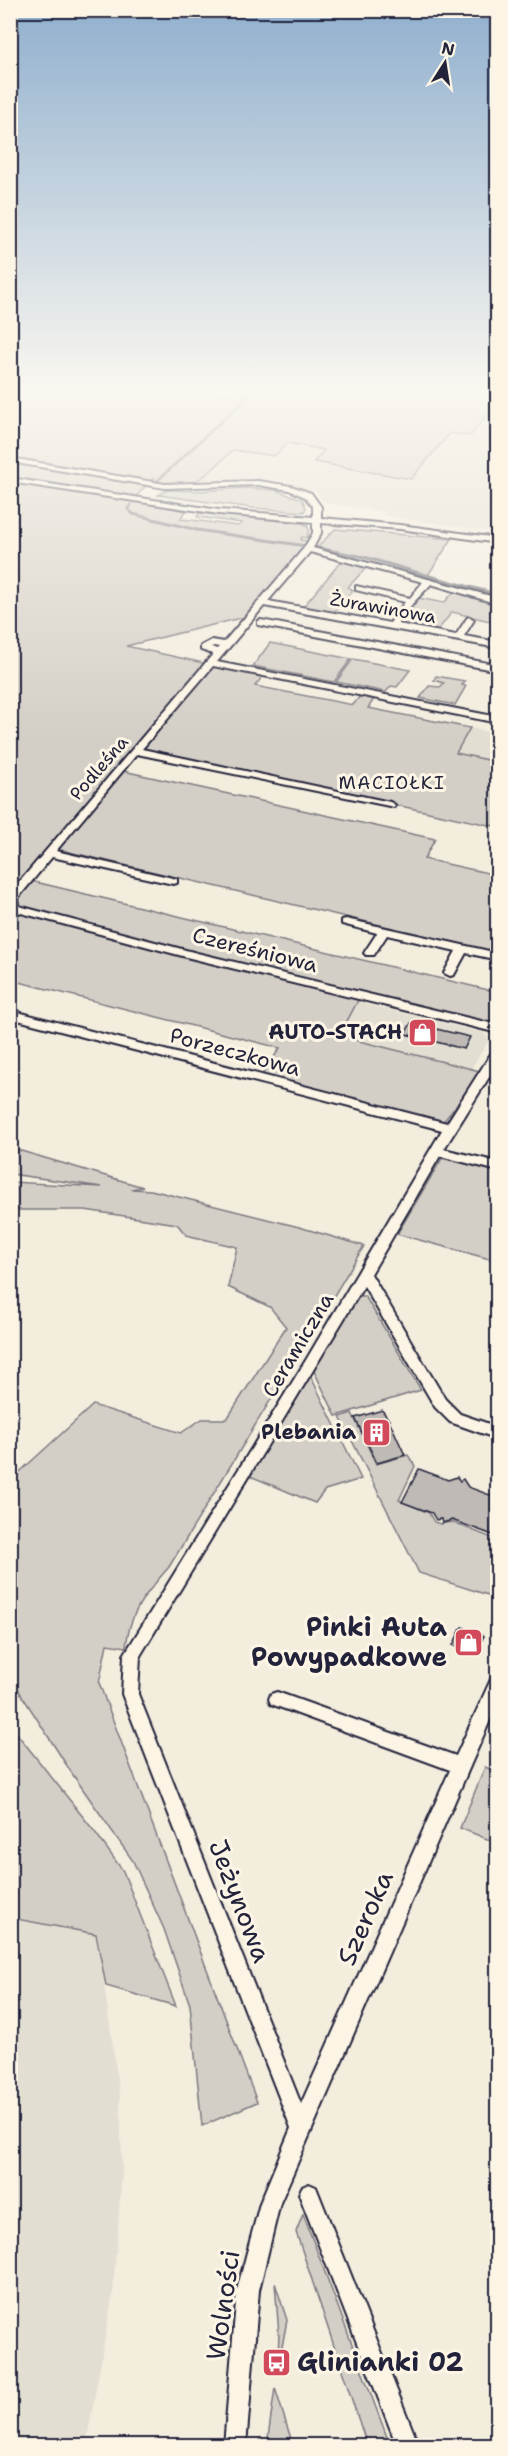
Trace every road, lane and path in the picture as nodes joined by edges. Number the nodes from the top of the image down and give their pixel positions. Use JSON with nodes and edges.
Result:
{"nodes":[{"id":1,"x":184,"y":508,"type":"edge"},
{"id":2,"x":317,"y":508,"type":"edge"},
{"id":3,"x":317,"y":521,"type":"junction"},
{"id":4,"x":498,"y":541,"type":"edge"},
{"id":5,"x":308,"y":549,"type":"junction"},
{"id":6,"x":429,"y":581,"type":"junction"},
{"id":7,"x":359,"y":588,"type":"dead end"},
{"id":8,"x":498,"y":601,"type":"edge"},
{"id":9,"x":263,"y":603,"type":"junction"},
{"id":10,"x":408,"y":604,"type":"dead end"},
{"id":11,"x":470,"y":620,"type":"dead end"},
{"id":12,"x":261,"y":623,"type":"dead end"},
{"id":13,"x":392,"y":626,"type":"junction"},
{"id":14,"x":458,"y":638,"type":"junction"},
{"id":15,"x":498,"y":645,"type":"edge"},
{"id":16,"x":217,"y":656,"type":"junction"},
{"id":17,"x":498,"y":668,"type":"edge"},
{"id":18,"x":498,"y":719,"type":"edge"},
{"id":19,"x":136,"y":751,"type":"junction"},
{"id":20,"x":390,"y":805,"type":"dead end"},
{"id":21,"x":50,"y":853,"type":"junction"},
{"id":22,"x":172,"y":881,"type":"dead end"},
{"id":23,"x":12,"y":898,"type":"edge"},
{"id":24,"x":346,"y":922,"type":"dead end"},
{"id":25,"x":384,"y":931,"type":"junction"},
{"id":26,"x":463,"y":949,"type":"junction"},
{"id":27,"x":370,"y":953,"type":"dead end"},
{"id":28,"x":498,"y":957,"type":"edge"},
{"id":29,"x":450,"y":973,"type":"dead end"},
{"id":30,"x":10,"y":1014,"type":"edge"},
{"id":31,"x":498,"y":1029,"type":"edge"},
{"id":32,"x":498,"y":1052,"type":"edge"},
{"id":33,"x":491,"y":1074,"type":"edge"},
{"id":34,"x":450,"y":1128,"type":"junction"},
{"id":35,"x":436,"y":1151,"type":"junction"},
{"id":36,"x":498,"y":1167,"type":"edge"},
{"id":37,"x":365,"y":1275,"type":"junction"},
{"id":38,"x":498,"y":1433,"type":"edge"},
{"id":39,"x":498,"y":1682,"type":"edge"},
{"id":40,"x":130,"y":1694,"type":"joint"},
{"id":41,"x":277,"y":1699,"type":"dead end"},
{"id":42,"x":460,"y":1766,"type":"junction"},
{"id":43,"x":301,"y":2128,"type":"junction"},
{"id":44,"x":281,"y":2176,"type":"joint"},
{"id":45,"x":309,"y":2194,"type":"dead end"},
{"id":46,"x":235,"y":2445,"type":"edge"},
{"id":47,"x":408,"y":2445,"type":"edge"}],
"edges":[{"from":1,"to":3,"type":"street"},
{"from":2,"to":3,"type":"street"},
{"from":3,"to":4,"type":"street"},
{"from":3,"to":5,"type":"street","name":"Podleśna"},
{"from":5,"to":6,"type":"street"},
{"from":5,"to":9,"type":"street","name":"Podleśna"},
{"from":6,"to":7,"type":"street"},
{"from":6,"to":8,"type":"street"},
{"from":9,"to":13,"type":"street","name":"Żurawinowa"},
{"from":9,"to":16,"type":"street","name":"Podleśna"},
{"from":10,"to":13,"type":"street"},
{"from":11,"to":14,"type":"street"},
{"from":12,"to":17,"type":"street"},
{"from":13,"to":14,"type":"street","name":"Żurawinowa"},
{"from":14,"to":15,"type":"street","name":"Żurawinowa"},
{"from":16,"to":18,"type":"street"},
{"from":16,"to":19,"type":"street","name":"Podleśna"},
{"from":19,"to":20,"type":"street"},
{"from":19,"to":21,"type":"street","name":"Podleśna"},
{"from":21,"to":22,"type":"street"},
{"from":21,"to":23,"type":"street","name":"Podleśna"},
{"from":23,"to":31,"type":"street","name":"Czereśniowa"},
{"from":24,"to":25,"type":"street"},
{"from":25,"to":26,"type":"street"},
{"from":25,"to":27,"type":"street"},
{"from":26,"to":28,"type":"street"},
{"from":26,"to":29,"type":"street"},
{"from":30,"to":34,"type":"street","name":"Porzeczkowa"},
{"from":32,"to":33,"type":"street","name":"Ceramiczna"},
{"from":33,"to":34,"type":"street","name":"Ceramiczna"},
{"from":34,"to":35,"type":"street","name":"Ceramiczna"},
{"from":35,"to":36,"type":"street"},
{"from":35,"to":37,"type":"street","name":"Ceramiczna"},
{"from":37,"to":38,"type":"street"},
{"from":37,"to":40,"type":"street","name":"Ceramiczna"},
{"from":39,"to":42,"type":"street","name":"Szeroka"},
{"from":40,"to":43,"type":"street","name":"Jeżynowa"},
{"from":41,"to":42,"type":"street"},
{"from":42,"to":43,"type":"street","name":"Szeroka"},
{"from":43,"to":44,"type":"street","name":"Szeroka"},
{"from":44,"to":46,"type":"street","name":"Wolności"},
{"from":45,"to":47,"type":"street"}]}
